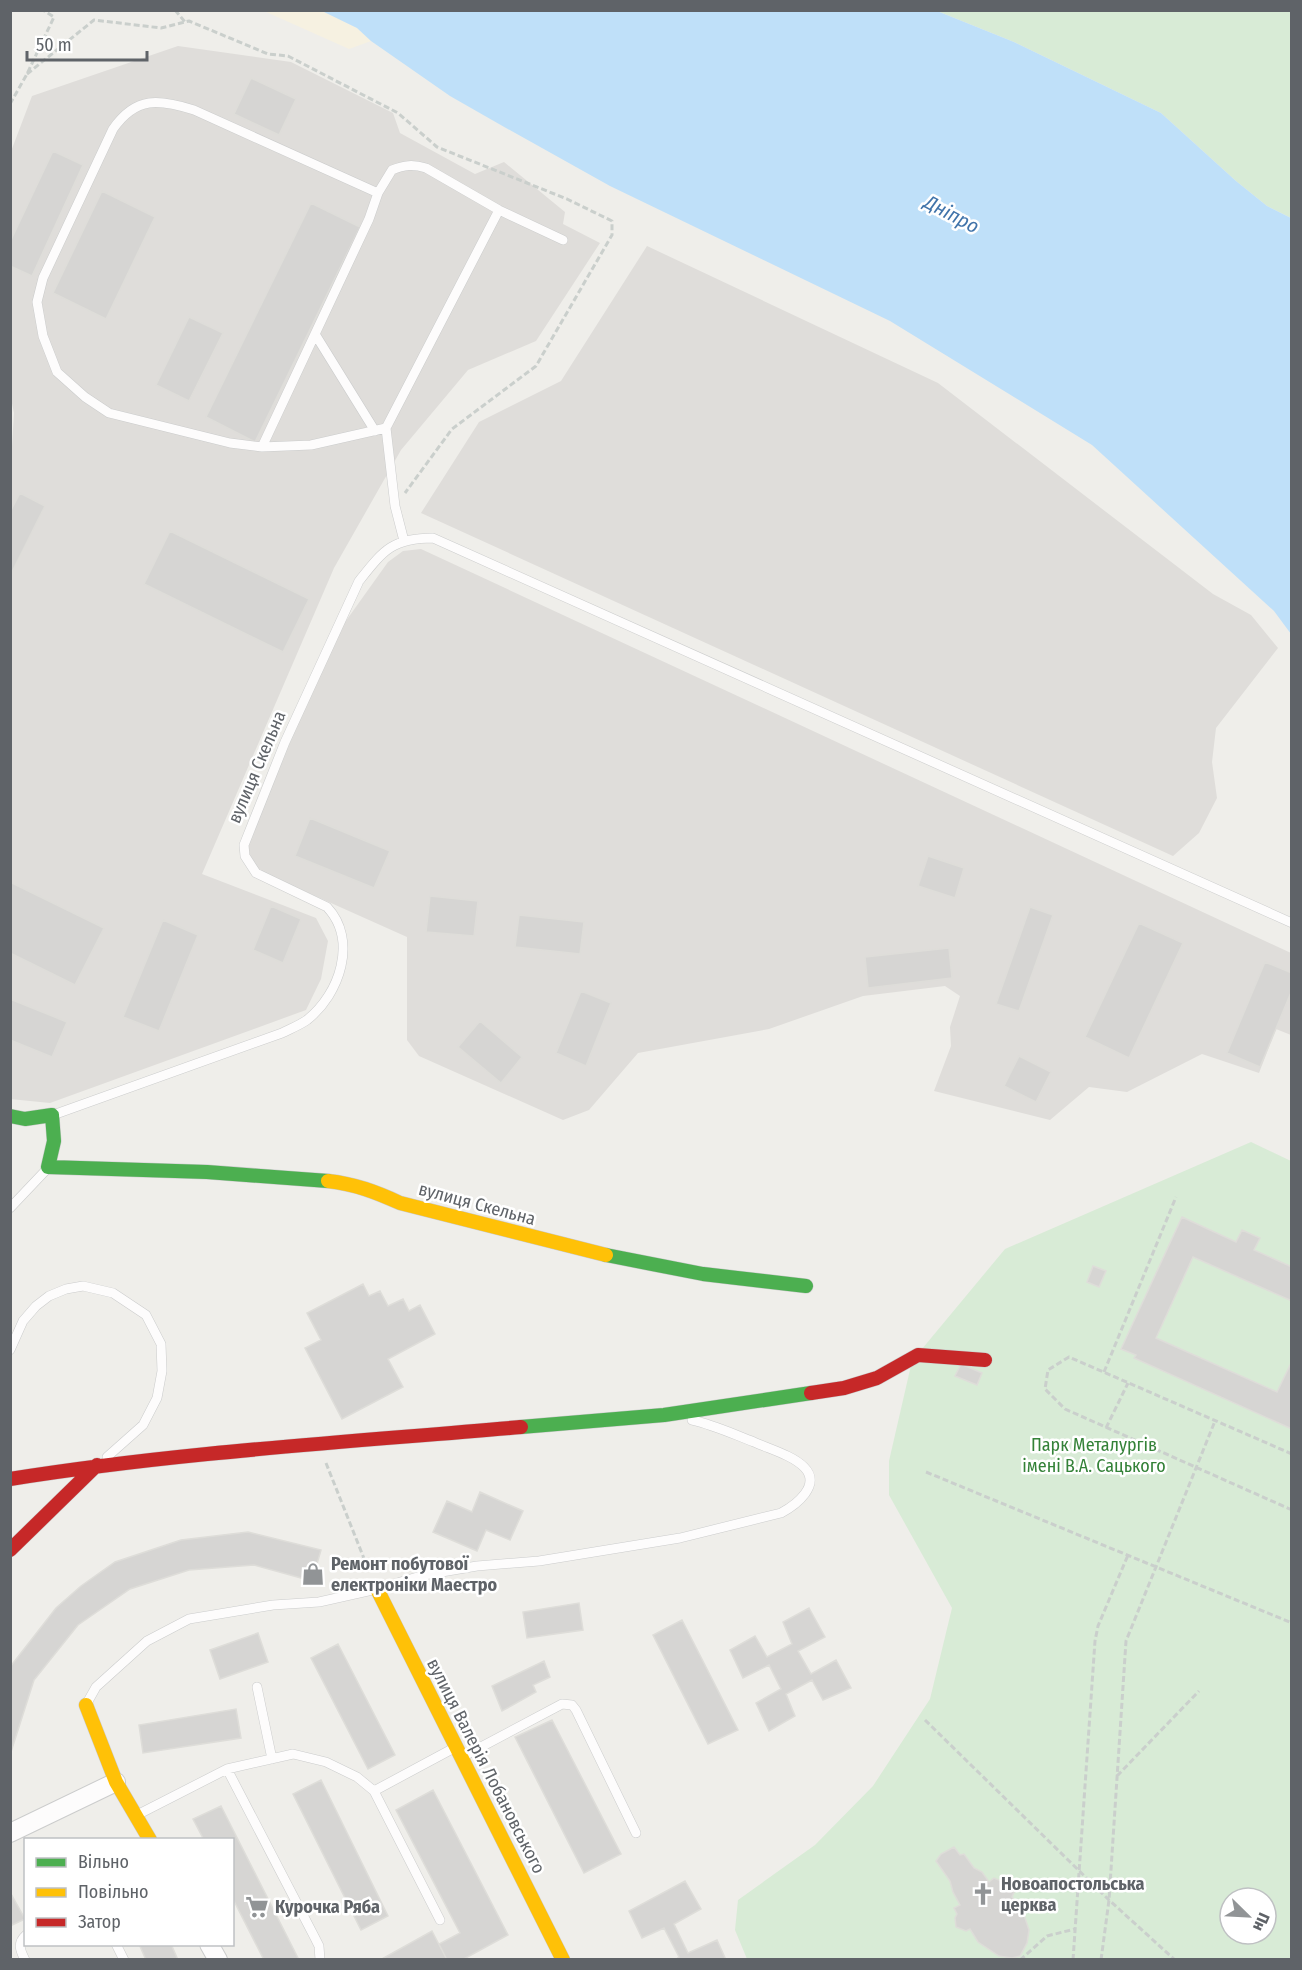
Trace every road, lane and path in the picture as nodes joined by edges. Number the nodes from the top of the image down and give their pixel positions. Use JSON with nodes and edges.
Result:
{"nodes":[{"id":1,"x":43,"y":10,"type":"edge"},
{"id":2,"x":175,"y":10,"type":"edge"},
{"id":3,"x":185,"y":22,"type":"dead end"},
{"id":4,"x":10,"y":104,"type":"edge"},
{"id":5,"x":378,"y":193,"type":"junction"},
{"id":6,"x":499,"y":210,"type":"junction"},
{"id":7,"x":563,"y":240,"type":"dead end"},
{"id":8,"x":315,"y":333,"type":"junction"},
{"id":9,"x":386,"y":429,"type":"junction"},
{"id":10,"x":375,"y":431,"type":"junction"},
{"id":11,"x":262,"y":447,"type":"junction"},
{"id":12,"x":404,"y":541,"type":"junction"},
{"id":13,"x":1292,"y":923,"type":"edge"},
{"id":14,"x":52,"y":1115,"type":"junction"},
{"id":15,"x":10,"y":1116,"type":"edge"},
{"id":16,"x":48,"y":1167,"type":"junction"},
{"id":17,"x":1176,"y":1197,"type":"dead end"},
{"id":18,"x":10,"y":1208,"type":"edge"},
{"id":19,"x":806,"y":1286,"type":"dead end"},
{"id":20,"x":10,"y":1350,"type":"edge"},
{"id":21,"x":985,"y":1360,"type":"dead end"},
{"id":22,"x":1104,"y":1372,"type":"junction"},
{"id":23,"x":1128,"y":1383,"type":"junction"},
{"id":24,"x":664,"y":1414,"type":"junction"},
{"id":25,"x":1215,"y":1420,"type":"junction"},
{"id":26,"x":1106,"y":1428,"type":"junction"},
{"id":27,"x":318,"y":1444,"type":"junction"},
{"id":28,"x":1292,"y":1454,"type":"edge"},
{"id":29,"x":98,"y":1465,"type":"junction"},
{"id":30,"x":1195,"y":1468,"type":"junction"},
{"id":31,"x":926,"y":1472,"type":"dead end"},
{"id":32,"x":10,"y":1479,"type":"edge"},
{"id":33,"x":1292,"y":1510,"type":"edge"},
{"id":34,"x":10,"y":1550,"type":"edge"},
{"id":35,"x":1128,"y":1555,"type":"junction"},
{"id":36,"x":1155,"y":1567,"type":"junction"},
{"id":37,"x":377,"y":1589,"type":"junction"},
{"id":38,"x":1292,"y":1623,"type":"edge"},
{"id":39,"x":257,"y":1687,"type":"dead end"},
{"id":40,"x":1199,"y":1691,"type":"dead end"},
{"id":41,"x":86,"y":1705,"type":"joint"},
{"id":42,"x":925,"y":1720,"type":"dead end"},
{"id":43,"x":459,"y":1752,"type":"junction"},
{"id":44,"x":272,"y":1759,"type":"junction"},
{"id":45,"x":227,"y":1769,"type":"junction"},
{"id":46,"x":1117,"y":1776,"type":"junction"},
{"id":47,"x":116,"y":1782,"type":"junction"},
{"id":48,"x":374,"y":1791,"type":"junction"},
{"id":49,"x":136,"y":1815,"type":"junction"},
{"id":50,"x":10,"y":1833,"type":"edge"},
{"id":51,"x":636,"y":1833,"type":"dead end"},
{"id":52,"x":149,"y":1838,"type":"edge"},
{"id":53,"x":1079,"y":1869,"type":"junction"},
{"id":54,"x":1109,"y":1900,"type":"junction"},
{"id":55,"x":440,"y":1920,"type":"dead end"},
{"id":56,"x":1075,"y":1929,"type":"junction"},
{"id":57,"x":24,"y":1937,"type":"edge"},
{"id":58,"x":210,"y":1946,"type":"edge"},
{"id":59,"x":560,"y":1958,"type":"edge"},
{"id":60,"x":25,"y":1959,"type":"edge"},
{"id":61,"x":218,"y":1959,"type":"edge"},
{"id":62,"x":320,"y":1959,"type":"edge"},
{"id":63,"x":1020,"y":1959,"type":"edge"},
{"id":64,"x":1073,"y":1959,"type":"edge"},
{"id":65,"x":1101,"y":1959,"type":"edge"},
{"id":66,"x":1175,"y":1959,"type":"edge"}],
"edges":[{"from":1,"to":4,"type":"path"},
{"from":2,"to":3,"type":"path"},
{"from":5,"to":6,"type":"lane"},
{"from":5,"to":8,"type":"lane"},
{"from":5,"to":11,"type":"lane"},
{"from":6,"to":7,"type":"lane"},
{"from":6,"to":9,"type":"lane"},
{"from":8,"to":10,"type":"lane"},
{"from":8,"to":11,"type":"lane"},
{"from":9,"to":10,"type":"lane"},
{"from":9,"to":12,"type":"lane"},
{"from":10,"to":11,"type":"lane"},
{"from":12,"to":13,"type":"lane","name":"вулиця Скельна"},
{"from":12,"to":14,"type":"lane","name":"вулиця Скельна"},
{"from":14,"to":15,"type":"street","name":"вулиця Скельна"},
{"from":14,"to":16,"type":"street"},
{"from":16,"to":18,"type":"lane"},
{"from":16,"to":19,"type":"street","name":"вулиця Скельна"},
{"from":17,"to":22,"type":"path"},
{"from":20,"to":29,"type":"lane"},
{"from":21,"to":24,"type":"street"},
{"from":22,"to":23,"type":"path"},
{"from":22,"to":26,"type":"path"},
{"from":23,"to":25,"type":"path"},
{"from":23,"to":26,"type":"path"},
{"from":24,"to":27,"type":"street"},
{"from":24,"to":37,"type":"lane"},
{"from":25,"to":28,"type":"path"},
{"from":25,"to":30,"type":"path"},
{"from":26,"to":30,"type":"path"},
{"from":27,"to":29,"type":"street"},
{"from":27,"to":37,"type":"path"},
{"from":29,"to":32,"type":"street"},
{"from":29,"to":34,"type":"street"},
{"from":30,"to":33,"type":"path"},
{"from":30,"to":36,"type":"path"},
{"from":31,"to":35,"type":"path"},
{"from":35,"to":36,"type":"path"},
{"from":35,"to":53,"type":"path"},
{"from":36,"to":38,"type":"path"},
{"from":36,"to":46,"type":"path"},
{"from":37,"to":41,"type":"lane"},
{"from":37,"to":43,"type":"street","name":"вулиця Валерія Лобановського"},
{"from":39,"to":44,"type":"lane"},
{"from":40,"to":46,"type":"path"},
{"from":41,"to":47,"type":"street"},
{"from":42,"to":53,"type":"path"},
{"from":43,"to":48,"type":"lane"},
{"from":43,"to":51,"type":"lane"},
{"from":43,"to":59,"type":"street","name":"вулиця Валерія Лобановського"},
{"from":44,"to":45,"type":"lane"},
{"from":44,"to":48,"type":"lane"},
{"from":45,"to":49,"type":"lane"},
{"from":45,"to":62,"type":"lane"},
{"from":46,"to":54,"type":"path"},
{"from":47,"to":49,"type":"street"},
{"from":47,"to":50,"type":"street"},
{"from":48,"to":55,"type":"lane"},
{"from":49,"to":52,"type":"street"},
{"from":53,"to":54,"type":"path"},
{"from":53,"to":56,"type":"path"},
{"from":54,"to":65,"type":"path"},
{"from":54,"to":66,"type":"path"},
{"from":56,"to":63,"type":"path"},
{"from":56,"to":64,"type":"path"},
{"from":57,"to":60,"type":"lane"},
{"from":58,"to":61,"type":"street"}]}
